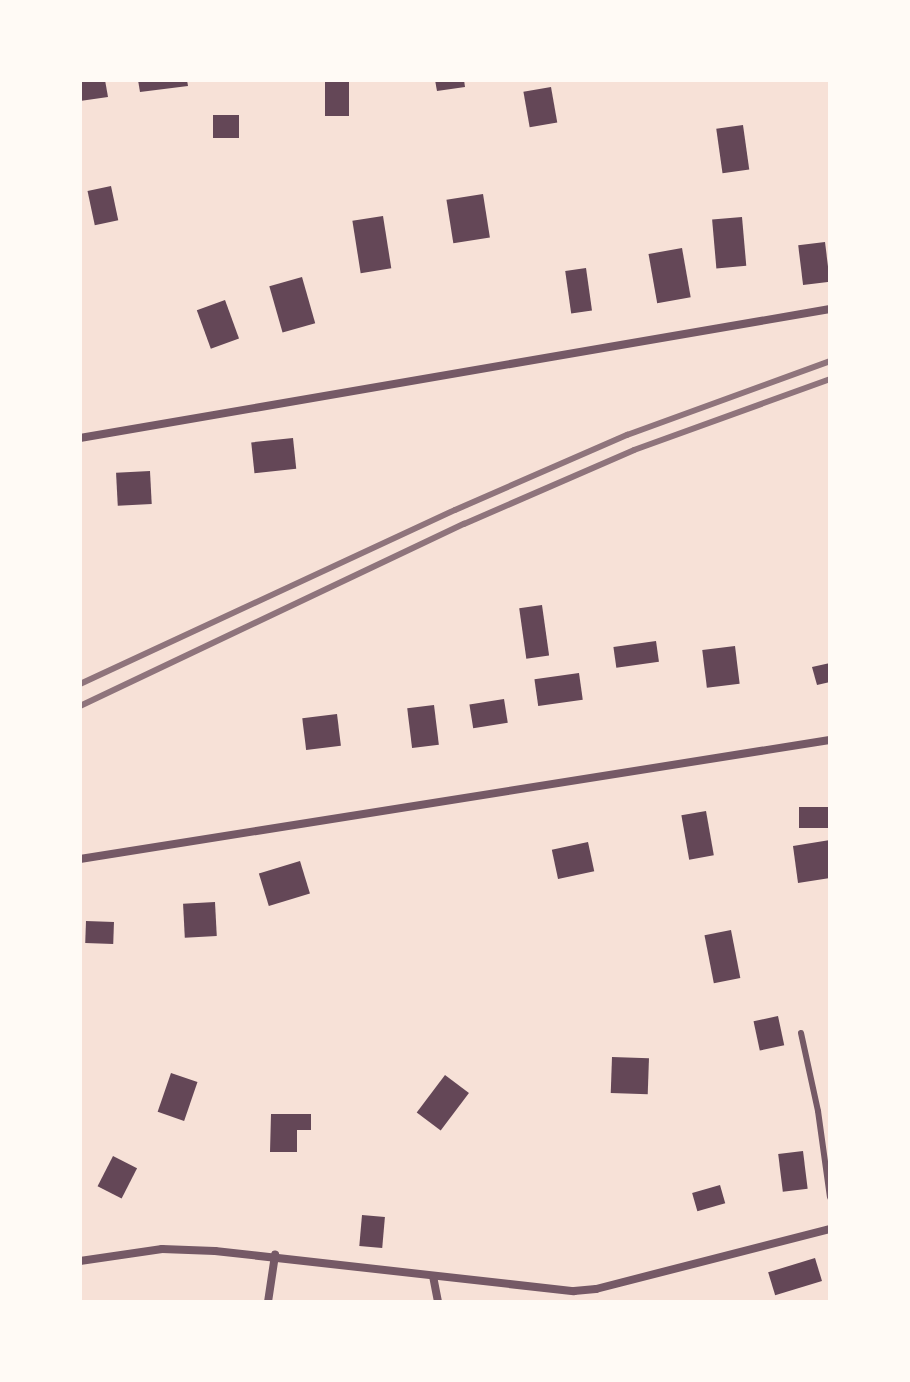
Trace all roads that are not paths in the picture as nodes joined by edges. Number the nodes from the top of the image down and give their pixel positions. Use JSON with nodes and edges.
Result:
{"nodes":[{"id":1,"x":830,"y":309,"type":"edge"},
{"id":2,"x":80,"y":438,"type":"edge"},
{"id":3,"x":830,"y":740,"type":"edge"},
{"id":4,"x":80,"y":859,"type":"edge"},
{"id":5,"x":801,"y":1033,"type":"dead end"},
{"id":6,"x":830,"y":1197,"type":"edge"},
{"id":7,"x":830,"y":1229,"type":"edge"},
{"id":8,"x":275,"y":1255,"type":"junction"},
{"id":9,"x":80,"y":1261,"type":"edge"},
{"id":10,"x":433,"y":1276,"type":"junction"},
{"id":11,"x":268,"y":1302,"type":"edge"},
{"id":12,"x":438,"y":1302,"type":"edge"}],
"edges":[{"from":1,"to":2,"type":"street"},
{"from":3,"to":4,"type":"street"},
{"from":5,"to":6,"type":"lane"},
{"from":7,"to":10,"type":"street"},
{"from":8,"to":9,"type":"street"},
{"from":8,"to":10,"type":"street"},
{"from":8,"to":11,"type":"street"},
{"from":10,"to":12,"type":"street"}]}
